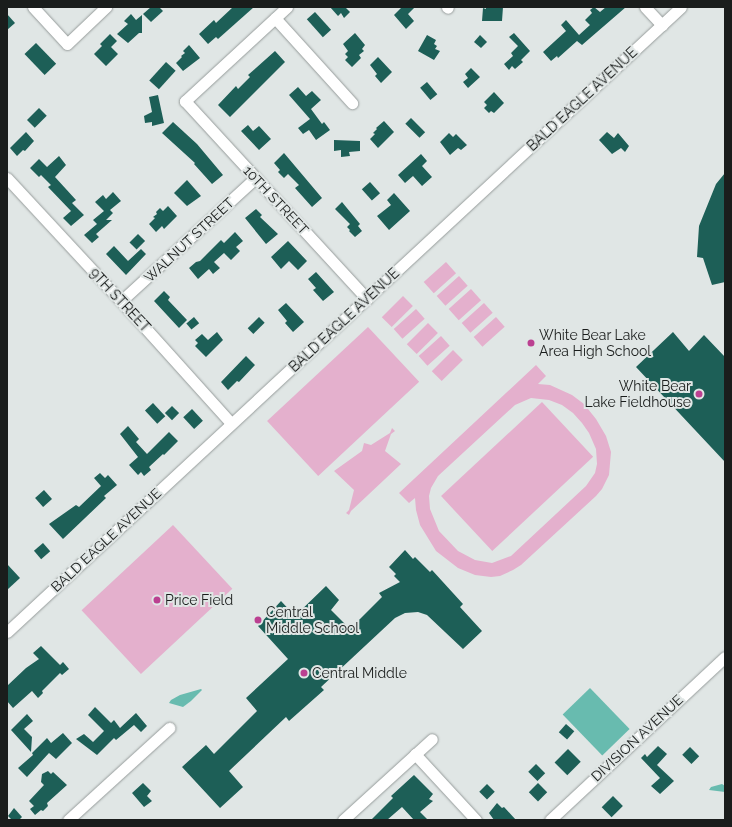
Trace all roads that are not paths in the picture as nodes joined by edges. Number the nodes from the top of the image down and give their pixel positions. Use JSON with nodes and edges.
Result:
{"nodes":[{"id":1,"x":33,"y":7,"type":"edge"},
{"id":2,"x":106,"y":7,"type":"edge"},
{"id":3,"x":286,"y":7,"type":"edge"},
{"id":4,"x":645,"y":7,"type":"edge"},
{"id":5,"x":681,"y":7,"type":"edge"},
{"id":6,"x":275,"y":18,"type":"junction"},
{"id":7,"x":662,"y":25,"type":"junction"},
{"id":8,"x":352,"y":103,"type":"dead end"},
{"id":9,"x":7,"y":178,"type":"edge"},
{"id":10,"x":255,"y":178,"type":"junction"},
{"id":11,"x":367,"y":299,"type":"junction"},
{"id":12,"x":121,"y":301,"type":"junction"},
{"id":13,"x":231,"y":423,"type":"junction"},
{"id":14,"x":7,"y":632,"type":"edge"},
{"id":15,"x":725,"y":657,"type":"edge"},
{"id":16,"x":169,"y":728,"type":"dead end"},
{"id":17,"x":432,"y":739,"type":"dead end"},
{"id":18,"x":415,"y":754,"type":"junction"},
{"id":19,"x":68,"y":820,"type":"edge"},
{"id":20,"x":343,"y":820,"type":"edge"},
{"id":21,"x":476,"y":820,"type":"edge"},
{"id":22,"x":550,"y":820,"type":"edge"}],
"edges":[{"from":1,"to":2,"type":"street"},
{"from":3,"to":6,"type":"street"},
{"from":4,"to":7,"type":"street"},
{"from":5,"to":7,"type":"street","name":"BALD EAGLE AVENUE"},
{"from":6,"to":8,"type":"street"},
{"from":6,"to":10,"type":"street","name":"10TH STREET"},
{"from":7,"to":11,"type":"street","name":"BALD EAGLE AVENUE"},
{"from":9,"to":12,"type":"street","name":"9TH STREET"},
{"from":10,"to":11,"type":"street","name":"10TH STREET"},
{"from":10,"to":12,"type":"street","name":"WALNUT STREET"},
{"from":11,"to":13,"type":"street","name":"BALD EAGLE AVENUE"},
{"from":12,"to":13,"type":"street","name":"9TH STREET"},
{"from":13,"to":14,"type":"street","name":"BALD EAGLE AVENUE"},
{"from":15,"to":22,"type":"street","name":"DIVISION AVENUE"},
{"from":16,"to":19,"type":"street"},
{"from":17,"to":18,"type":"street"},
{"from":18,"to":20,"type":"street"},
{"from":18,"to":21,"type":"street"}]}
